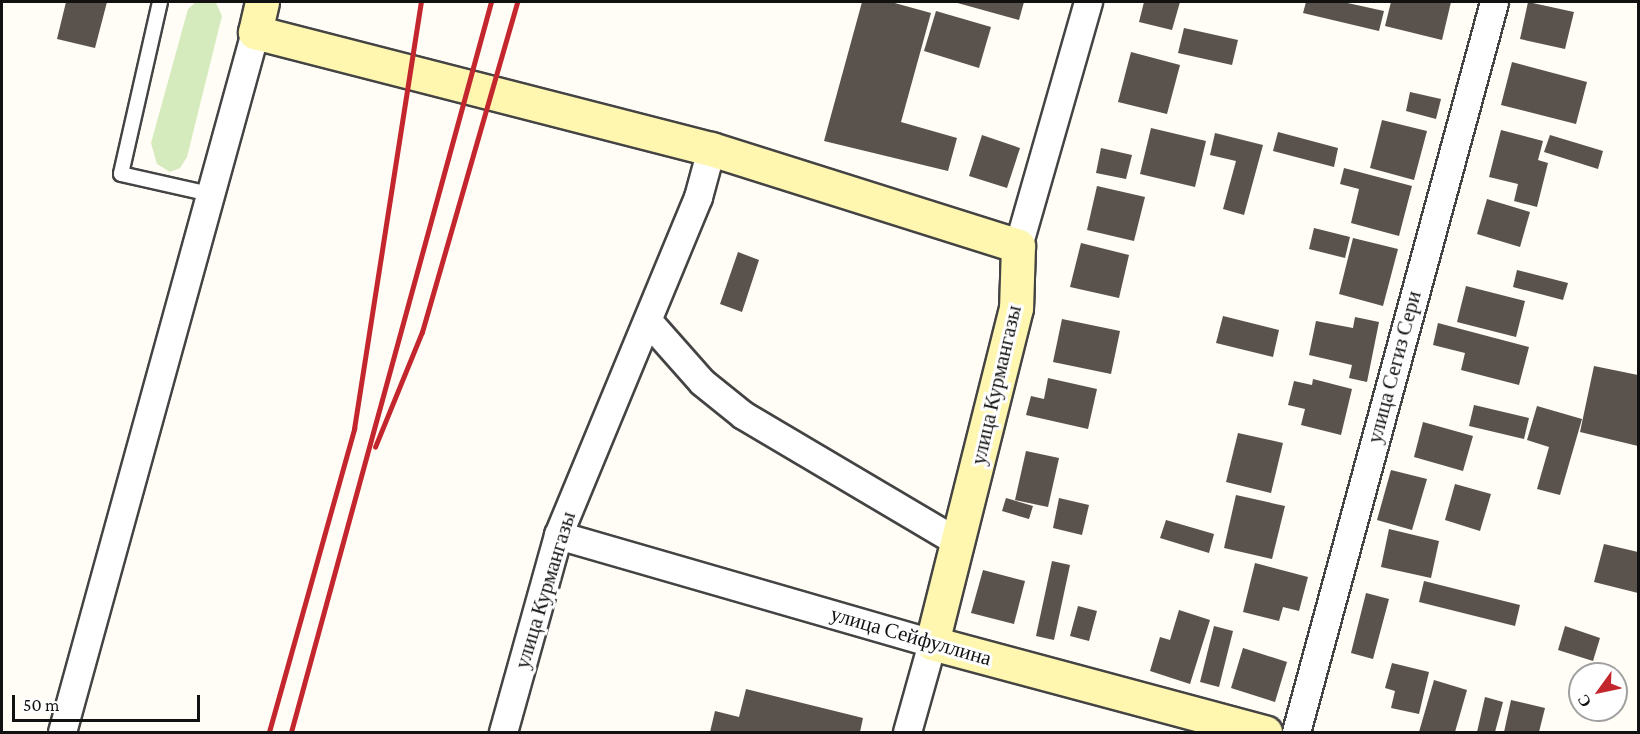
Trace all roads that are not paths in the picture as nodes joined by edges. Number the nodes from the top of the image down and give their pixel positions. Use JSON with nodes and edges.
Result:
{"nodes":[{"id":1,"x":160,"y":2,"type":"edge"},
{"id":2,"x":1088,"y":2,"type":"edge"},
{"id":3,"x":1494,"y":2,"type":"edge"},
{"id":4,"x":259,"y":17,"type":"edge"},
{"id":5,"x":711,"y":149,"type":"junction"},
{"id":6,"x":210,"y":194,"type":"junction"},
{"id":7,"x":1018,"y":246,"type":"junction"},
{"id":8,"x":648,"y":321,"type":"junction"},
{"id":9,"x":558,"y":535,"type":"junction"},
{"id":10,"x":956,"y":541,"type":"junction"},
{"id":11,"x":932,"y":643,"type":"junction"},
{"id":12,"x":62,"y":732,"type":"edge"},
{"id":13,"x":503,"y":732,"type":"edge"},
{"id":14,"x":907,"y":732,"type":"edge"},
{"id":15,"x":1265,"y":732,"type":"edge"},
{"id":16,"x":1296,"y":732,"type":"edge"}],
"edges":[{"from":1,"to":6,"type":"lane"},
{"from":2,"to":7,"type":"street","name":"улица Курмангазы"},
{"from":3,"to":16,"type":"street","name":"улица Сегиз Сери"},
{"from":4,"to":5,"type":"main road"},
{"from":4,"to":6,"type":"street"},
{"from":5,"to":7,"type":"main road"},
{"from":5,"to":8,"type":"street","name":"улица Курмангазы"},
{"from":6,"to":12,"type":"street"},
{"from":7,"to":10,"type":"main road","name":"улица Курмангазы"},
{"from":8,"to":9,"type":"street","name":"улица Курмангазы"},
{"from":8,"to":10,"type":"street"},
{"from":9,"to":11,"type":"street","name":"улица Сейфуллина"},
{"from":9,"to":13,"type":"street","name":"улица Курмангазы"},
{"from":10,"to":11,"type":"main road","name":"улица Курмангазы"},
{"from":11,"to":14,"type":"street","name":"улица Курмангазы"},
{"from":11,"to":15,"type":"main road","name":"улица Сейфуллина"}]}
